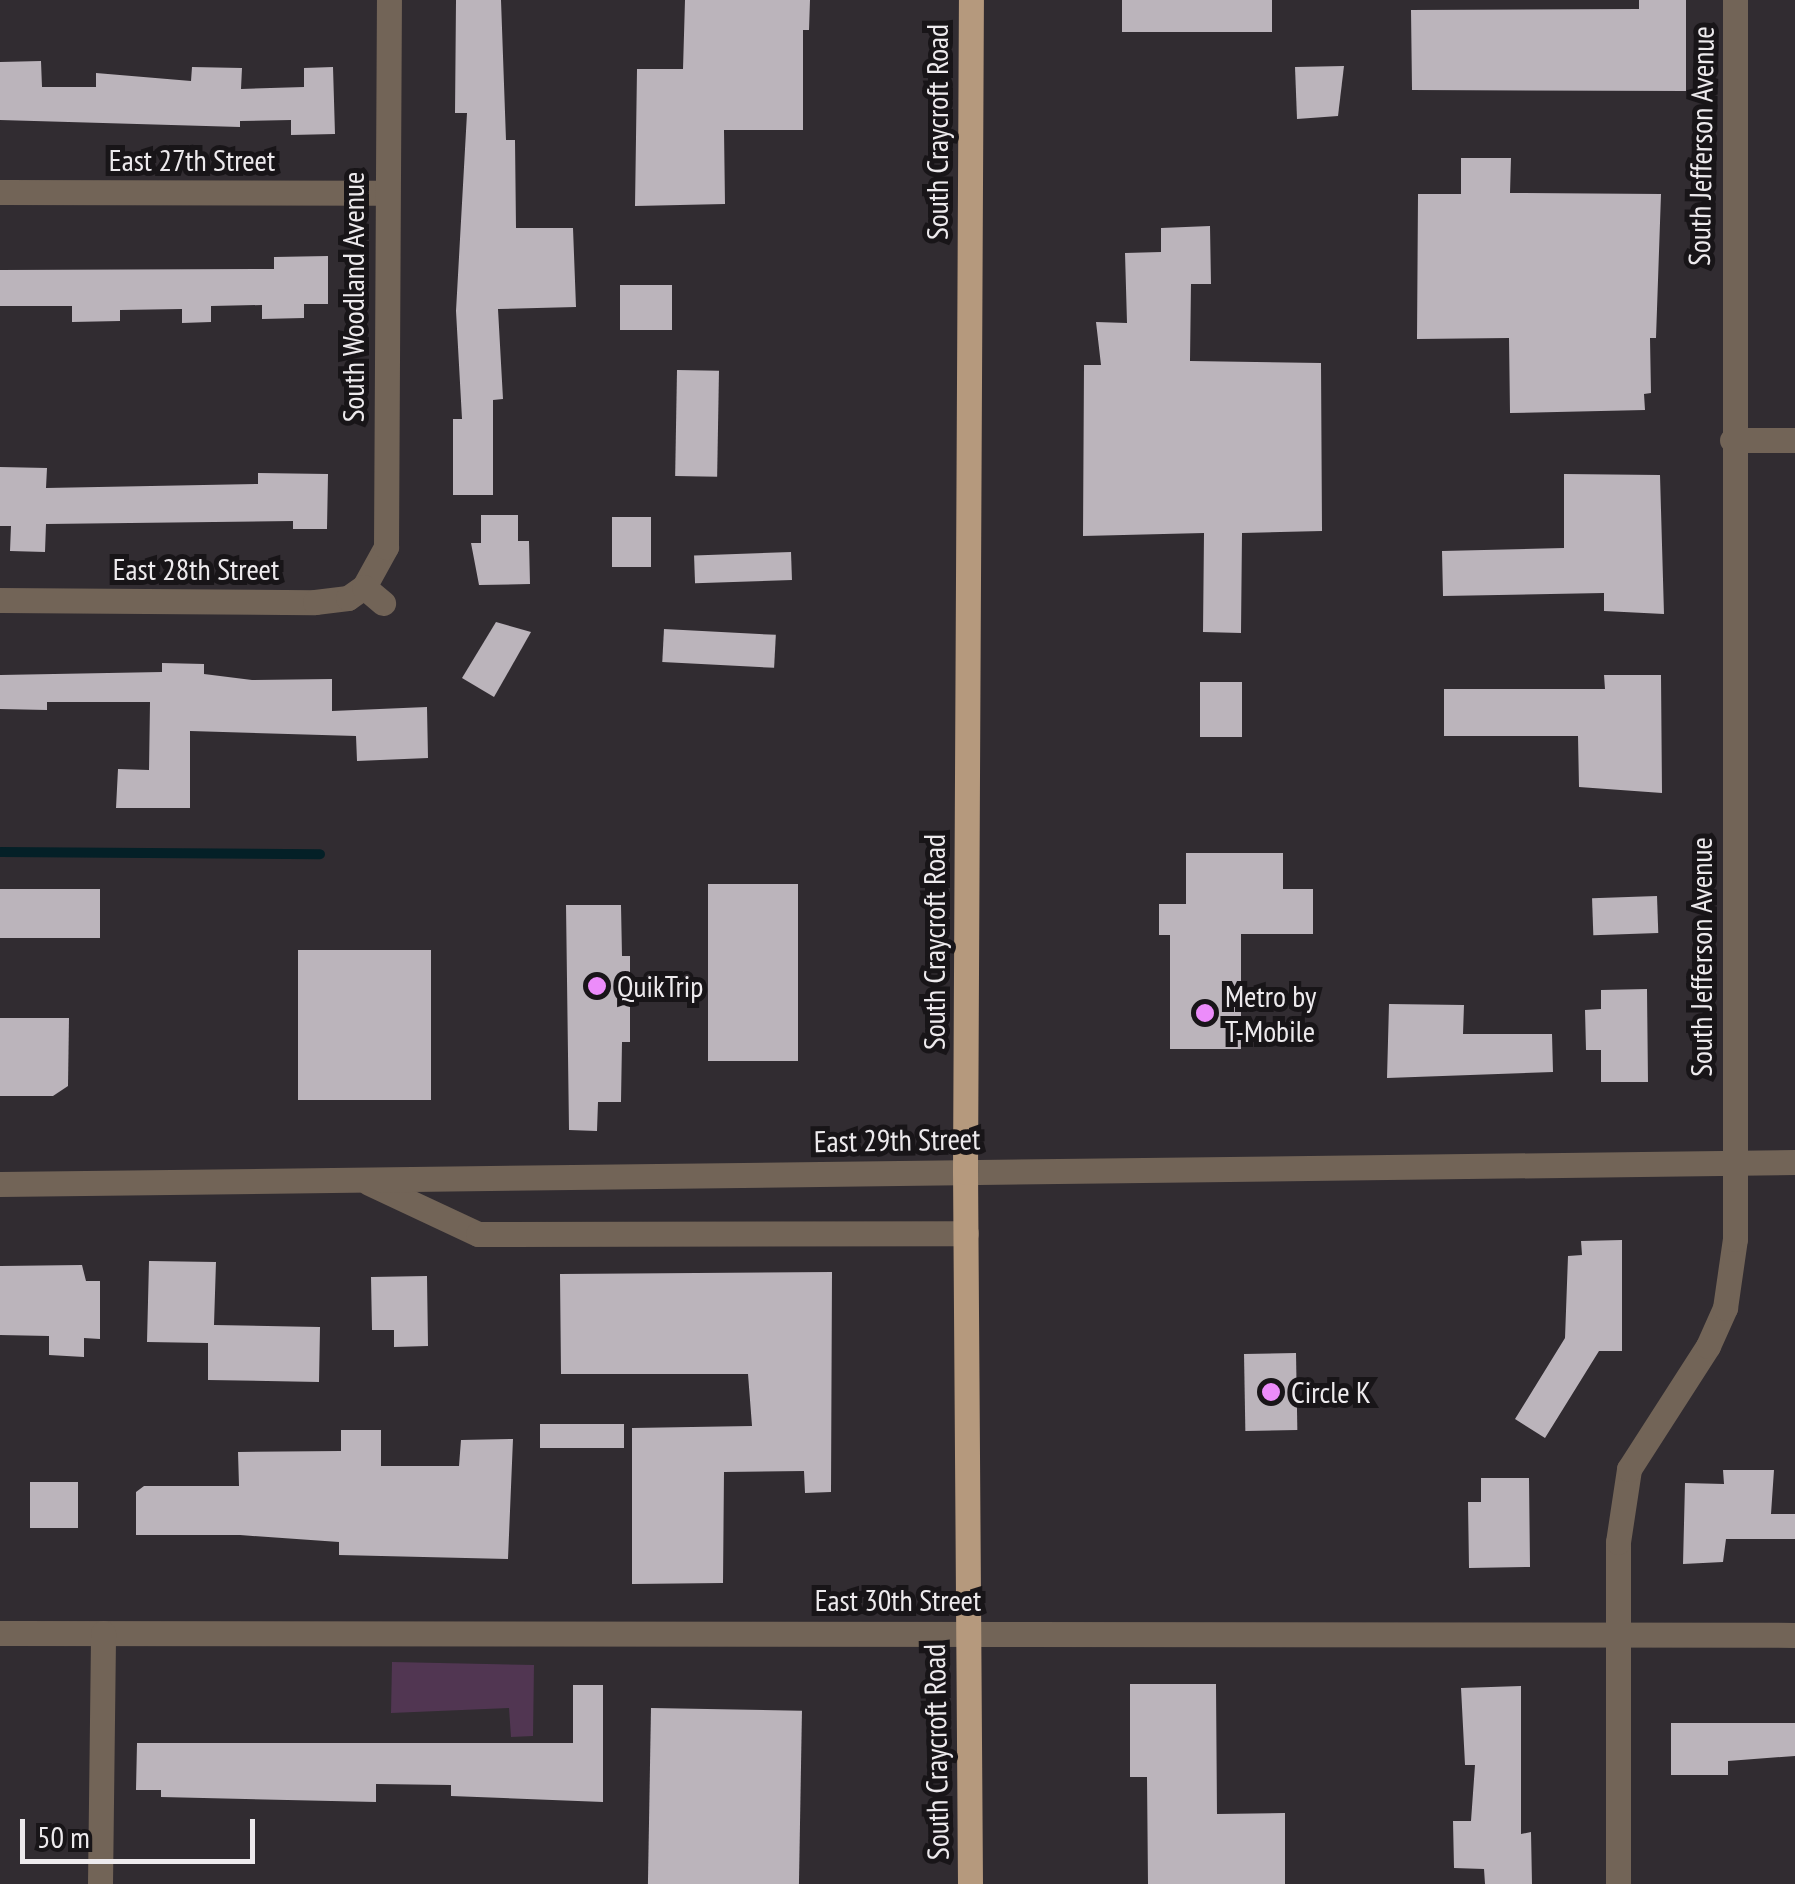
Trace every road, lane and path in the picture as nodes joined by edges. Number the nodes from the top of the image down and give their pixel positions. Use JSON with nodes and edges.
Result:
{"nodes":[{"id":1,"x":390,"y":0,"type":"edge"},
{"id":2,"x":970,"y":0,"type":"edge"},
{"id":3,"x":1735,"y":0,"type":"edge"},
{"id":4,"x":0,"y":192,"type":"edge"},
{"id":5,"x":384,"y":193,"type":"junction"},
{"id":6,"x":1732,"y":440,"type":"junction"},
{"id":7,"x":1795,"y":440,"type":"edge"},
{"id":8,"x":374,"y":595,"type":"joint"},
{"id":9,"x":0,"y":600,"type":"edge"},
{"id":10,"x":1734,"y":1161,"type":"junction"},
{"id":11,"x":1795,"y":1162,"type":"edge"},
{"id":12,"x":965,"y":1172,"type":"junction"},
{"id":13,"x":364,"y":1181,"type":"junction"},
{"id":14,"x":0,"y":1184,"type":"edge"},
{"id":15,"x":966,"y":1233,"type":"junction"},
{"id":16,"x":0,"y":1632,"type":"edge"},
{"id":17,"x":103,"y":1633,"type":"junction"},
{"id":18,"x":968,"y":1633,"type":"junction"},
{"id":19,"x":1795,"y":1635,"type":"edge"},
{"id":20,"x":1619,"y":1638,"type":"junction"},
{"id":21,"x":100,"y":1884,"type":"edge"},
{"id":22,"x":970,"y":1884,"type":"edge"},
{"id":23,"x":1618,"y":1884,"type":"edge"}],
"edges":[{"from":1,"to":5,"type":"street","name":"South Woodland Avenue"},
{"from":2,"to":12,"type":"main road","name":"South Craycroft Road"},
{"from":3,"to":6,"type":"street","name":"South Jefferson Avenue"},
{"from":4,"to":5,"type":"street","name":"East 27th Street"},
{"from":5,"to":8,"type":"street","name":"South Woodland Avenue"},
{"from":6,"to":7,"type":"street"},
{"from":6,"to":10,"type":"street","name":"South Jefferson Avenue"},
{"from":8,"to":9,"type":"street","name":"East 28th Street"},
{"from":10,"to":11,"type":"street","name":"East 29th Street"},
{"from":10,"to":12,"type":"street","name":"East 29th Street"},
{"from":10,"to":20,"type":"street","name":"South Jefferson Avenue"},
{"from":12,"to":13,"type":"street","name":"East 29th Street"},
{"from":12,"to":15,"type":"main road","name":"South Craycroft Road"},
{"from":13,"to":14,"type":"street","name":"East 29th Street"},
{"from":13,"to":15,"type":"street"},
{"from":15,"to":18,"type":"main road","name":"South Craycroft Road"},
{"from":16,"to":17,"type":"street","name":"East 30th Street"},
{"from":17,"to":18,"type":"street","name":"East 30th Street"},
{"from":17,"to":21,"type":"street"},
{"from":18,"to":20,"type":"street","name":"East 30th Street"},
{"from":18,"to":22,"type":"main road","name":"South Craycroft Road"},
{"from":19,"to":20,"type":"street","name":"East 30th Street"},
{"from":20,"to":23,"type":"street","name":"South Jefferson Avenue"}]}
